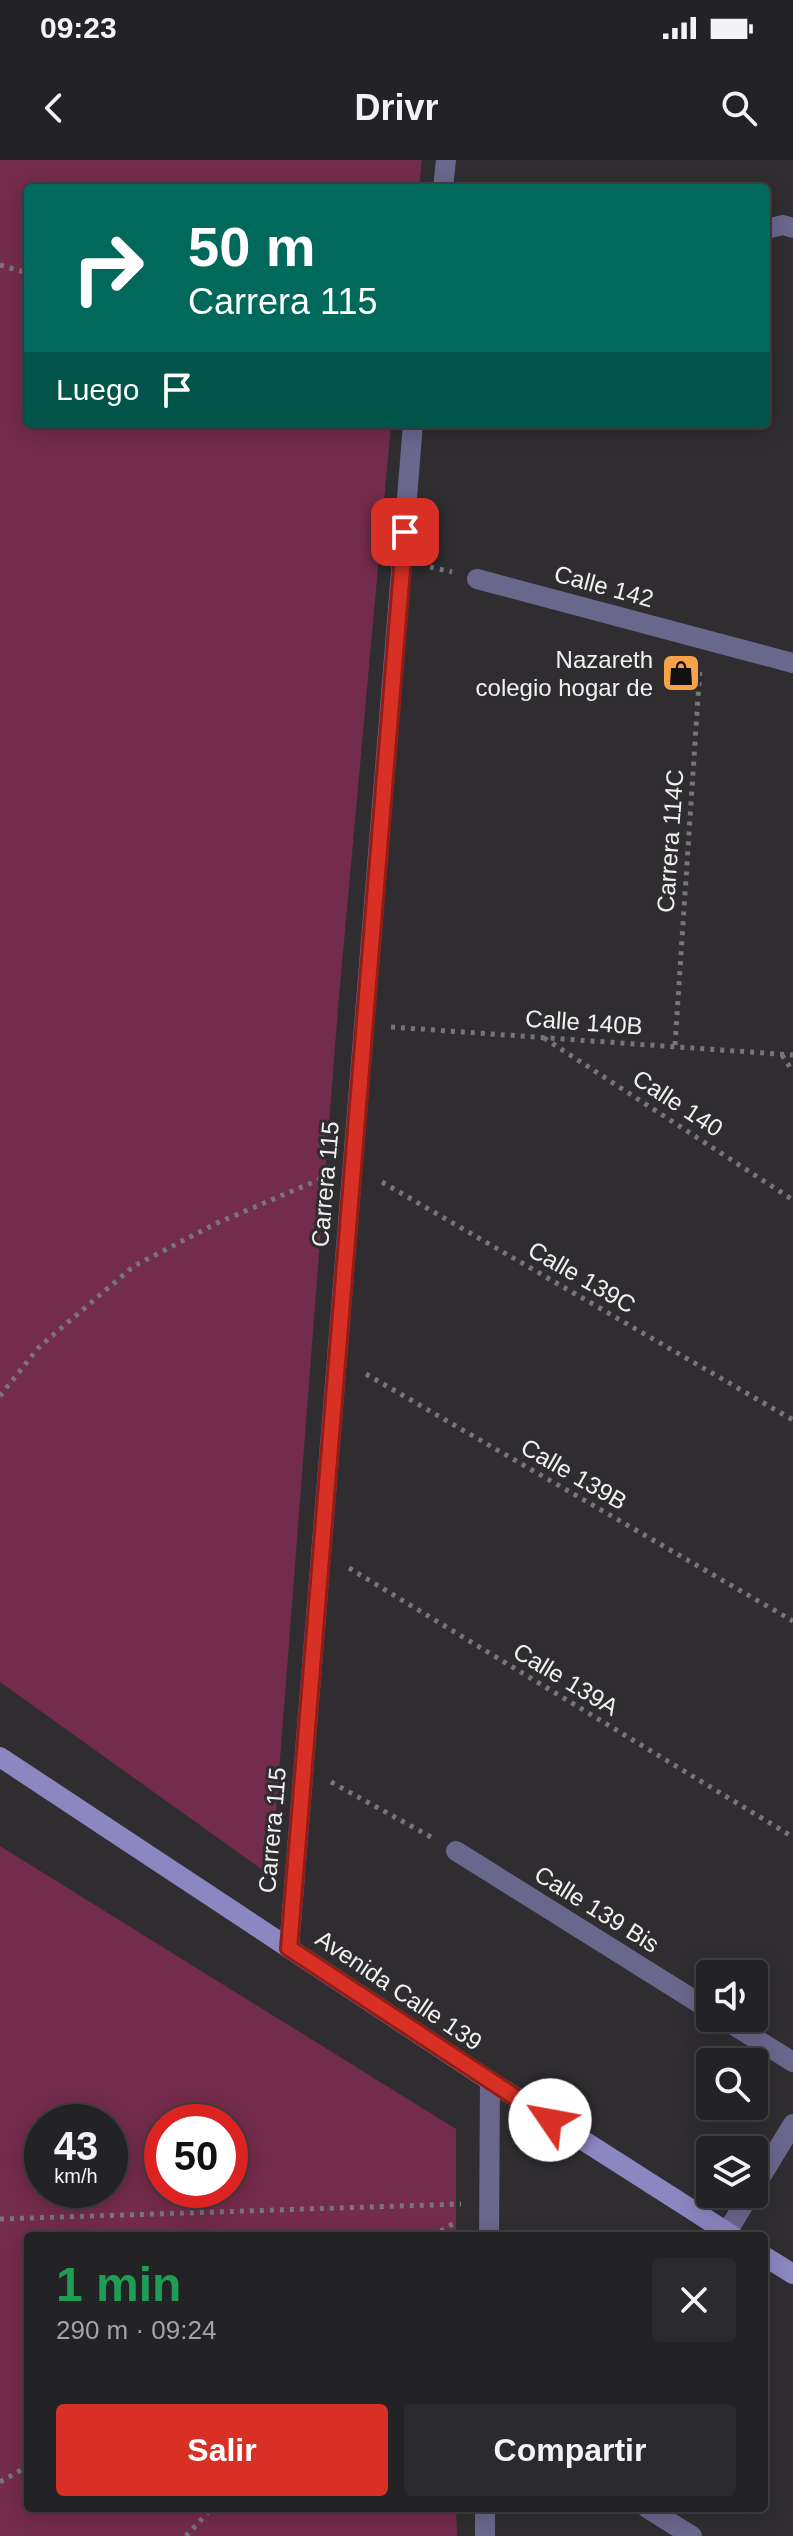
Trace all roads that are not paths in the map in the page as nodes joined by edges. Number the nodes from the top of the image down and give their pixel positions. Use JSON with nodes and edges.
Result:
{"nodes":[{"id":1,"x":446,"y":160,"type":"edge"},
{"id":2,"x":443,"y":184,"type":"edge"},
{"id":3,"x":770,"y":228,"type":"edge"},
{"id":4,"x":793,"y":228,"type":"edge"},
{"id":5,"x":413,"y":428,"type":"edge"},
{"id":6,"x":477,"y":579,"type":"road end"},
{"id":7,"x":793,"y":663,"type":"edge"},
{"id":8,"x":0,"y":1757,"type":"edge"},
{"id":9,"x":456,"y":1851,"type":"road end"},
{"id":10,"x":289,"y":1948,"type":"junction"},
{"id":11,"x":696,"y":2001,"type":"edge"},
{"id":12,"x":745,"y":2032,"type":"edge"},
{"id":13,"x":793,"y":2062,"type":"edge"},
{"id":14,"x":490,"y":2081,"type":"junction"},
{"id":15,"x":793,"y":2124,"type":"edge"},
{"id":16,"x":768,"y":2165,"type":"edge"},
{"id":17,"x":743,"y":2208,"type":"edge"},
{"id":18,"x":489,"y":2232,"type":"edge"},
{"id":19,"x":727,"y":2232,"type":"edge"},
{"id":20,"x":731,"y":2232,"type":"edge"},
{"id":21,"x":768,"y":2258,"type":"edge"},
{"id":22,"x":793,"y":2274,"type":"edge"},
{"id":23,"x":485,"y":2512,"type":"edge"},
{"id":24,"x":653,"y":2512,"type":"edge"},
{"id":25,"x":485,"y":2536,"type":"edge"},
{"id":26,"x":692,"y":2536,"type":"edge"}],
"edges":[{"from":1,"to":2,"type":"street"},
{"from":3,"to":4,"type":"street"},
{"from":5,"to":10,"type":"street","name":"Carrera 115"},
{"from":6,"to":7,"type":"street","name":"Calle 142"},
{"from":8,"to":10,"type":"main road","name":"Avenida Calle 139"},
{"from":9,"to":11,"type":"street","name":"Calle 139 Bis"},
{"from":10,"to":14,"type":"main road","name":"Avenida Calle 139"},
{"from":12,"to":13,"type":"street"},
{"from":14,"to":18,"type":"street"},
{"from":14,"to":19,"type":"main road","name":"Avenida Calle 139"},
{"from":15,"to":16,"type":"street"},
{"from":17,"to":20,"type":"street"},
{"from":21,"to":22,"type":"main road"},
{"from":23,"to":25,"type":"street"},
{"from":24,"to":26,"type":"street"}]}
